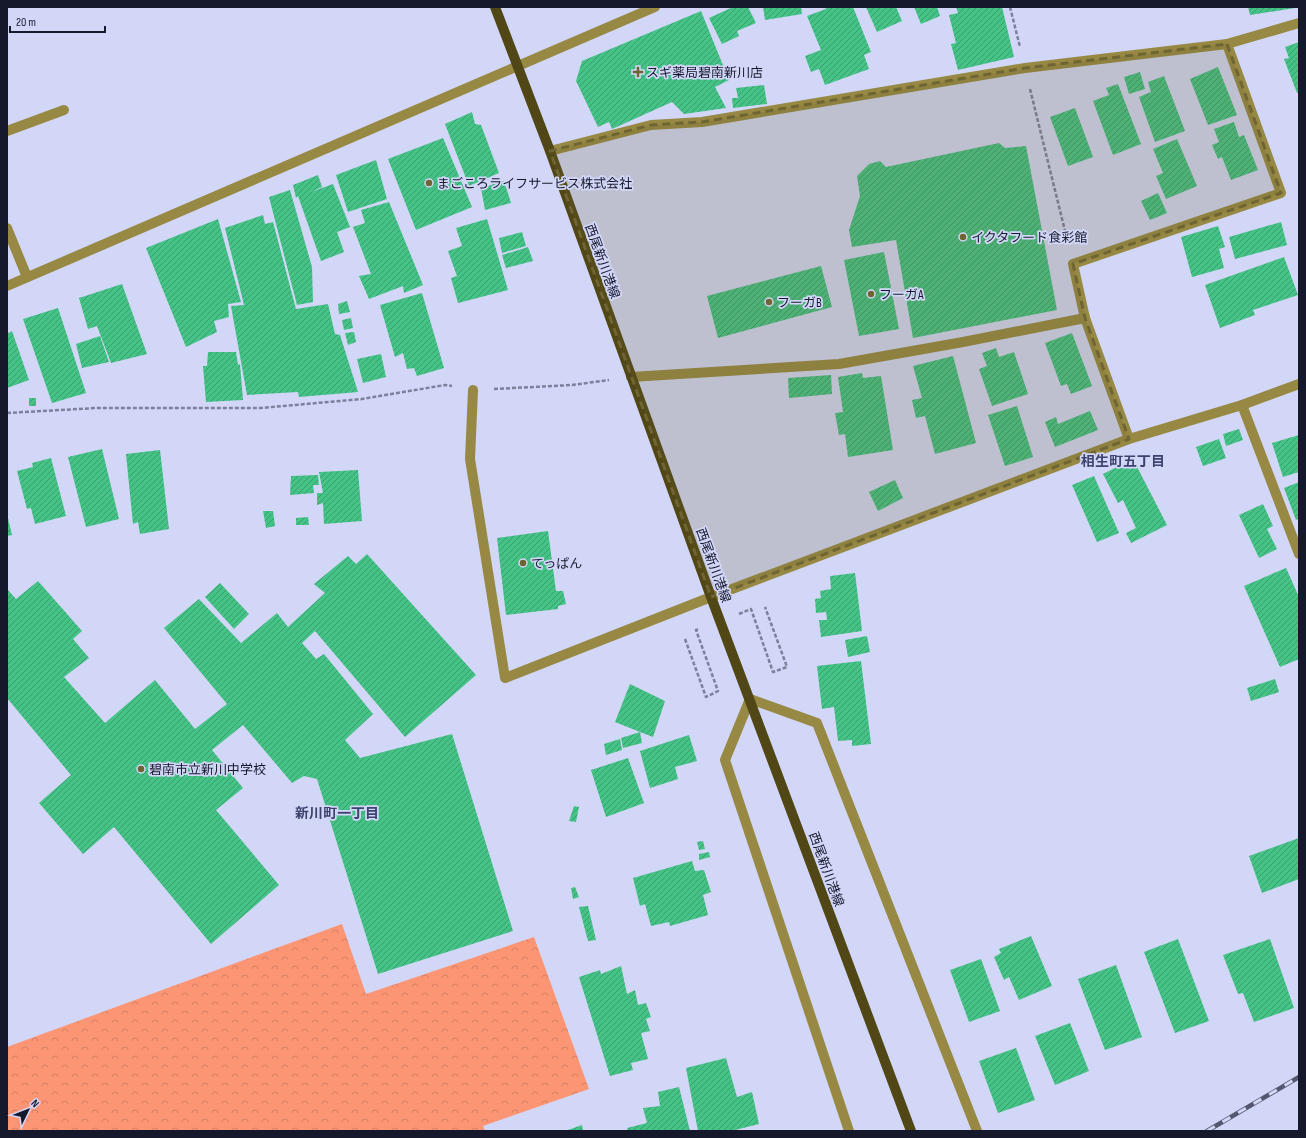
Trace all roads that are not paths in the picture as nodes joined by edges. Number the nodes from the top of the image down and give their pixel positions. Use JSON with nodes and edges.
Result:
{"nodes":[{"id":1,"x":495,"y":7,"type":"edge"},
{"id":2,"x":655,"y":7,"type":"edge"},
{"id":3,"x":1299,"y":23,"type":"edge"},
{"id":4,"x":1227,"y":44,"type":"junction"},
{"id":5,"x":518,"y":66,"type":"junction"},
{"id":6,"x":64,"y":110,"type":"dead end"},
{"id":7,"x":7,"y":130,"type":"edge"},
{"id":8,"x":550,"y":151,"type":"junction"},
{"id":9,"x":7,"y":228,"type":"edge"},
{"id":10,"x":27,"y":277,"type":"junction"},
{"id":11,"x":7,"y":286,"type":"edge"},
{"id":12,"x":1085,"y":318,"type":"junction"},
{"id":13,"x":631,"y":377,"type":"junction"},
{"id":14,"x":1299,"y":384,"type":"edge"},
{"id":15,"x":472,"y":390,"type":"road end"},
{"id":16,"x":1242,"y":405,"type":"junction"},
{"id":17,"x":1129,"y":439,"type":"junction"},
{"id":18,"x":1299,"y":554,"type":"edge"},
{"id":19,"x":711,"y":597,"type":"junction"},
{"id":20,"x":750,"y":699,"type":"junction"},
{"id":21,"x":849,"y":1131,"type":"edge"},
{"id":22,"x":911,"y":1131,"type":"edge"},
{"id":23,"x":977,"y":1131,"type":"edge"}],
"edges":[{"from":1,"to":5,"type":"main road","name":"西尾新川港線"},
{"from":2,"to":5,"type":"street"},
{"from":3,"to":4,"type":"street"},
{"from":4,"to":8,"type":"street"},
{"from":4,"to":12,"type":"street"},
{"from":5,"to":8,"type":"main road","name":"西尾新川港線"},
{"from":5,"to":10,"type":"street"},
{"from":6,"to":7,"type":"street"},
{"from":8,"to":13,"type":"main road","name":"西尾新川港線"},
{"from":9,"to":10,"type":"street"},
{"from":10,"to":11,"type":"street"},
{"from":12,"to":13,"type":"street"},
{"from":12,"to":17,"type":"street"},
{"from":13,"to":19,"type":"main road","name":"西尾新川港線"},
{"from":14,"to":16,"type":"street"},
{"from":15,"to":19,"type":"street"},
{"from":16,"to":17,"type":"street"},
{"from":16,"to":18,"type":"street"},
{"from":17,"to":19,"type":"street"},
{"from":19,"to":20,"type":"main road","name":"西尾新川港線"},
{"from":20,"to":21,"type":"street"},
{"from":20,"to":22,"type":"main road","name":"西尾新川港線"},
{"from":20,"to":23,"type":"street"}]}
